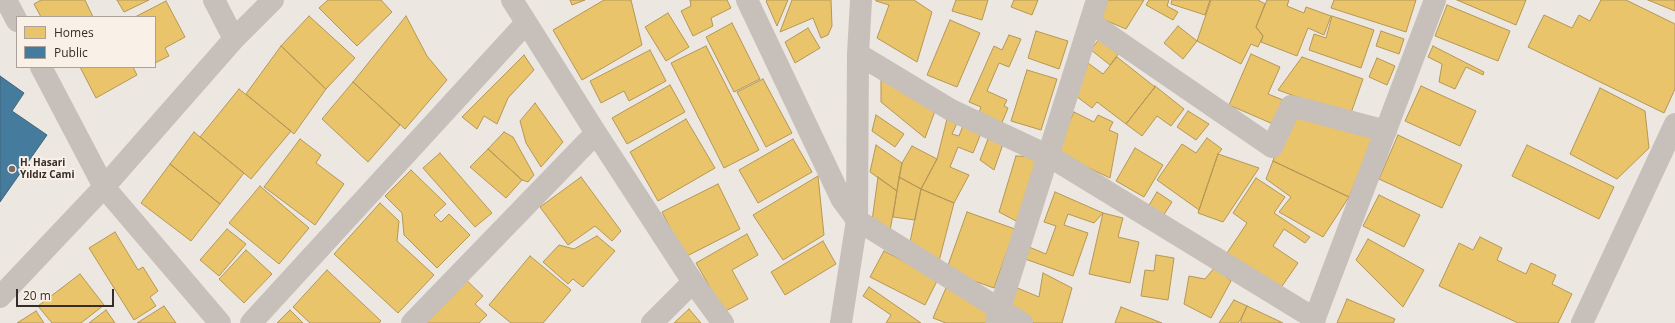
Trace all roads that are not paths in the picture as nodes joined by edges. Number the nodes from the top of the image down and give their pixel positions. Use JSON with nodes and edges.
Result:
{"nodes":[{"id":1,"x":6,"y":0,"type":"edge"},
{"id":2,"x":214,"y":0,"type":"edge"},
{"id":3,"x":274,"y":0,"type":"edge"},
{"id":4,"x":512,"y":0,"type":"edge"},
{"id":5,"x":747,"y":0,"type":"edge"},
{"id":6,"x":861,"y":0,"type":"edge"},
{"id":7,"x":1435,"y":0,"type":"edge"},
{"id":8,"x":1094,"y":6,"type":"edge"},
{"id":9,"x":16,"y":19,"type":"edge"},
{"id":10,"x":526,"y":23,"type":"junction"},
{"id":11,"x":234,"y":39,"type":"junction"},
{"id":12,"x":858,"y":54,"type":"junction"},
{"id":13,"x":42,"y":68,"type":"edge"},
{"id":14,"x":1675,"y":124,"type":"edge"},
{"id":15,"x":1386,"y":131,"type":"junction"},
{"id":16,"x":596,"y":133,"type":"junction"},
{"id":17,"x":1049,"y":156,"type":"junction"},
{"id":18,"x":104,"y":187,"type":"junction"},
{"id":19,"x":857,"y":220,"type":"junction"},
{"id":20,"x":694,"y":282,"type":"junction"},
{"id":21,"x":0,"y":297,"type":"edge"},
{"id":22,"x":997,"y":316,"type":"edge"},
{"id":23,"x":1314,"y":321,"type":"edge"},
{"id":24,"x":220,"y":323,"type":"edge"},
{"id":25,"x":251,"y":323,"type":"edge"},
{"id":26,"x":412,"y":323,"type":"edge"},
{"id":27,"x":652,"y":323,"type":"edge"},
{"id":28,"x":723,"y":323,"type":"edge"},
{"id":29,"x":841,"y":323,"type":"edge"},
{"id":30,"x":1022,"y":323,"type":"edge"},
{"id":31,"x":1582,"y":323,"type":"edge"}],
"edges":[{"from":1,"to":9,"type":"street"},
{"from":2,"to":11,"type":"street"},
{"from":3,"to":11,"type":"street"},
{"from":4,"to":10,"type":"street"},
{"from":5,"to":19,"type":"street"},
{"from":6,"to":12,"type":"street"},
{"from":7,"to":15,"type":"street"},
{"from":8,"to":15,"type":"street"},
{"from":8,"to":17,"type":"street"},
{"from":10,"to":16,"type":"street"},
{"from":10,"to":25,"type":"street"},
{"from":11,"to":18,"type":"street"},
{"from":12,"to":17,"type":"street"},
{"from":12,"to":19,"type":"street"},
{"from":13,"to":18,"type":"street"},
{"from":14,"to":31,"type":"street"},
{"from":15,"to":23,"type":"street"},
{"from":16,"to":20,"type":"street"},
{"from":16,"to":26,"type":"street"},
{"from":17,"to":22,"type":"street"},
{"from":17,"to":23,"type":"street"},
{"from":18,"to":21,"type":"street"},
{"from":18,"to":24,"type":"street"},
{"from":19,"to":22,"type":"street"},
{"from":19,"to":29,"type":"street"},
{"from":20,"to":27,"type":"street"},
{"from":20,"to":28,"type":"street"},
{"from":22,"to":30,"type":"street"}]}
